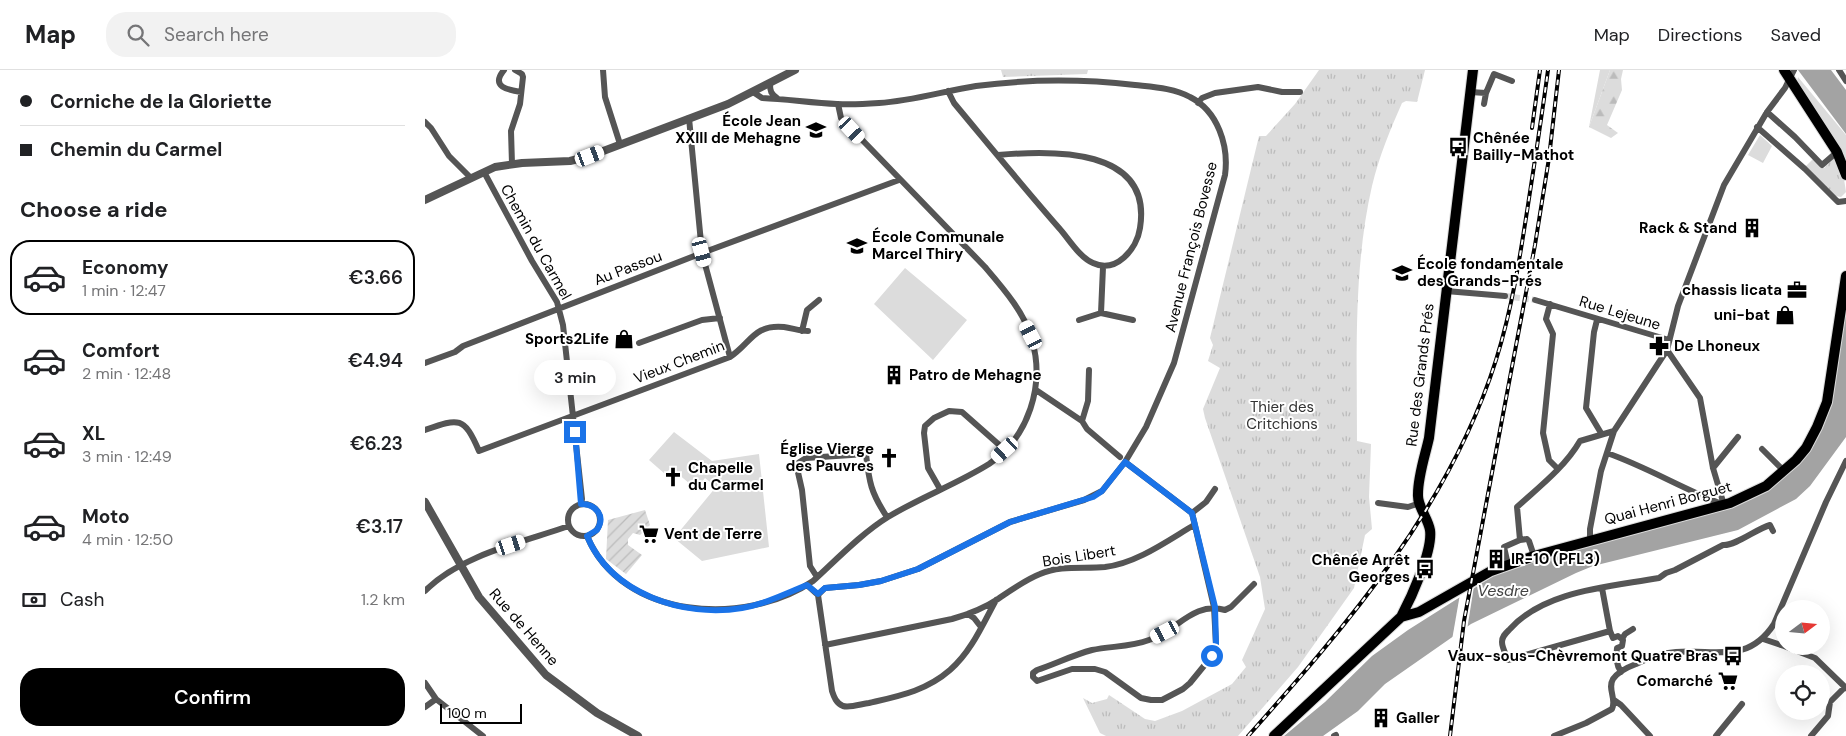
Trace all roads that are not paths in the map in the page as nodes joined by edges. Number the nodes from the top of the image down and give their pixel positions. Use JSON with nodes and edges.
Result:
{"nodes":[{"id":1,"x":504,"y":70,"type":"edge"},
{"id":2,"x":515,"y":70,"type":"edge"},
{"id":3,"x":603,"y":70,"type":"edge"},
{"id":4,"x":795,"y":70,"type":"edge"},
{"id":5,"x":1473,"y":70,"type":"edge"},
{"id":6,"x":1784,"y":70,"type":"edge"},
{"id":7,"x":1840,"y":70,"type":"edge"},
{"id":8,"x":1792,"y":75,"type":"edge"},
{"id":9,"x":1512,"y":81,"type":"dead end"},
{"id":10,"x":1846,"y":81,"type":"edge"},
{"id":11,"x":770,"y":84,"type":"junction"},
{"id":12,"x":948,"y":91,"type":"junction"},
{"id":13,"x":521,"y":92,"type":"junction"},
{"id":14,"x":753,"y":92,"type":"junction"},
{"id":15,"x":1299,"y":92,"type":"dead end"},
{"id":16,"x":1470,"y":92,"type":"junction"},
{"id":17,"x":1486,"y":94,"type":"junction"},
{"id":18,"x":777,"y":98,"type":"junction"},
{"id":19,"x":1198,"y":103,"type":"junction"},
{"id":20,"x":838,"y":104,"type":"junction"},
{"id":21,"x":1484,"y":104,"type":"dead end"},
{"id":22,"x":1767,"y":112,"type":"junction"},
{"id":23,"x":689,"y":118,"type":"junction"},
{"id":24,"x":425,"y":122,"type":"edge"},
{"id":25,"x":1757,"y":127,"type":"junction"},
{"id":26,"x":620,"y":144,"type":"junction"},
{"id":27,"x":1837,"y":152,"type":"junction"},
{"id":28,"x":998,"y":155,"type":"junction"},
{"id":29,"x":512,"y":164,"type":"junction"},
{"id":30,"x":484,"y":172,"type":"junction"},
{"id":31,"x":1846,"y":175,"type":"edge"},
{"id":32,"x":470,"y":177,"type":"junction"},
{"id":33,"x":899,"y":180,"type":"junction"},
{"id":34,"x":425,"y":200,"type":"edge"},
{"id":35,"x":1846,"y":201,"type":"edge"},
{"id":36,"x":702,"y":252,"type":"junction"},
{"id":37,"x":1103,"y":267,"type":"junction"},
{"id":38,"x":1846,"y":276,"type":"edge"},
{"id":39,"x":1446,"y":291,"type":"junction"},
{"id":40,"x":1505,"y":296,"type":"tunnel mouth"},
{"id":41,"x":819,"y":300,"type":"dead end"},
{"id":42,"x":1535,"y":300,"type":"tunnel mouth"},
{"id":43,"x":1550,"y":304,"type":"junction"},
{"id":44,"x":559,"y":308,"type":"junction"},
{"id":45,"x":1101,"y":313,"type":"junction"},
{"id":46,"x":720,"y":318,"type":"junction"},
{"id":47,"x":1079,"y":320,"type":"dead end"},
{"id":48,"x":1133,"y":320,"type":"dead end"},
{"id":49,"x":1597,"y":320,"type":"junction"},
{"id":50,"x":1669,"y":340,"type":"junction"},
{"id":51,"x":639,"y":343,"type":"dead end"},
{"id":52,"x":1667,"y":350,"type":"junction"},
{"id":53,"x":730,"y":357,"type":"junction"},
{"id":54,"x":425,"y":363,"type":"edge"},
{"id":55,"x":1089,"y":370,"type":"dead end"},
{"id":56,"x":1036,"y":390,"type":"junction"},
{"id":57,"x":573,"y":416,"type":"junction"},
{"id":58,"x":1082,"y":421,"type":"junction"},
{"id":59,"x":425,"y":430,"type":"edge"},
{"id":60,"x":1614,"y":431,"type":"junction"},
{"id":61,"x":1601,"y":433,"type":"junction"},
{"id":62,"x":1738,"y":437,"type":"dead end"},
{"id":63,"x":1761,"y":449,"type":"dead end"},
{"id":64,"x":1005,"y":450,"type":"junction"},
{"id":65,"x":1607,"y":453,"type":"junction"},
{"id":66,"x":1119,"y":457,"type":"dead end"},
{"id":67,"x":1846,"y":461,"type":"edge"},
{"id":68,"x":1125,"y":462,"type":"junction"},
{"id":69,"x":1713,"y":468,"type":"junction"},
{"id":70,"x":1558,"y":469,"type":"junction"},
{"id":71,"x":1785,"y":471,"type":"junction"},
{"id":72,"x":1215,"y":489,"type":"dead end"},
{"id":73,"x":940,"y":490,"type":"junction"},
{"id":74,"x":425,"y":502,"type":"edge"},
{"id":75,"x":1378,"y":502,"type":"dead end"},
{"id":76,"x":1419,"y":503,"type":"junction"},
{"id":77,"x":581,"y":504,"type":"junction"},
{"id":78,"x":1724,"y":505,"type":"junction"},
{"id":79,"x":1192,"y":513,"type":"junction"},
{"id":80,"x":887,"y":517,"type":"junction"},
{"id":81,"x":1194,"y":525,"type":"junction"},
{"id":82,"x":569,"y":526,"type":"junction"},
{"id":83,"x":1773,"y":531,"type":"dead end"},
{"id":84,"x":587,"y":536,"type":"junction"},
{"id":85,"x":1520,"y":540,"type":"junction"},
{"id":86,"x":1590,"y":540,"type":"junction"},
{"id":87,"x":1534,"y":556,"type":"junction"},
{"id":88,"x":1508,"y":565,"type":"junction"},
{"id":89,"x":460,"y":566,"type":"junction"},
{"id":90,"x":817,"y":577,"type":"junction"},
{"id":91,"x":1254,"y":584,"type":"dead end"},
{"id":92,"x":807,"y":585,"type":"junction"},
{"id":93,"x":1602,"y":588,"type":"junction"},
{"id":94,"x":425,"y":590,"type":"edge"},
{"id":95,"x":818,"y":594,"type":"junction"},
{"id":96,"x":996,"y":600,"type":"junction"},
{"id":97,"x":1408,"y":604,"type":"junction"},
{"id":98,"x":1215,"y":607,"type":"junction"},
{"id":99,"x":1419,"y":612,"type":"junction"},
{"id":100,"x":968,"y":614,"type":"junction"},
{"id":101,"x":1401,"y":617,"type":"junction"},
{"id":102,"x":981,"y":627,"type":"junction"},
{"id":103,"x":1633,"y":629,"type":"dead end"},
{"id":104,"x":1610,"y":631,"type":"junction"},
{"id":105,"x":1613,"y":638,"type":"junction"},
{"id":106,"x":1622,"y":639,"type":"junction"},
{"id":107,"x":1763,"y":639,"type":"junction"},
{"id":108,"x":1775,"y":643,"type":"edge"},
{"id":109,"x":825,"y":645,"type":"junction"},
{"id":110,"x":1617,"y":648,"type":"junction"},
{"id":111,"x":1807,"y":655,"type":"edge"},
{"id":112,"x":1621,"y":672,"type":"junction"},
{"id":113,"x":425,"y":683,"type":"edge"},
{"id":114,"x":1845,"y":688,"type":"edge"},
{"id":115,"x":436,"y":699,"type":"junction"},
{"id":116,"x":1614,"y":700,"type":"junction"},
{"id":117,"x":1742,"y":704,"type":"dead end"},
{"id":118,"x":425,"y":707,"type":"edge"},
{"id":119,"x":634,"y":735,"type":"edge"},
{"id":120,"x":483,"y":736,"type":"edge"},
{"id":121,"x":1274,"y":736,"type":"edge"},
{"id":122,"x":1554,"y":736,"type":"edge"},
{"id":123,"x":1649,"y":736,"type":"edge"},
{"id":124,"x":1716,"y":736,"type":"edge"},
{"id":125,"x":1811,"y":736,"type":"edge"}],
"edges":[{"from":1,"to":13,"type":"street"},
{"from":2,"to":13,"type":"street"},
{"from":3,"to":26,"type":"street"},
{"from":4,"to":11,"type":"street"},
{"from":5,"to":16,"type":"main road","name":"Rue des Grands Prés"},
{"from":6,"to":8,"type":"main road"},
{"from":7,"to":10,"type":"street"},
{"from":8,"to":22,"type":"street"},
{"from":8,"to":27,"type":"main road"},
{"from":9,"to":17,"type":"street"},
{"from":11,"to":14,"type":"street"},
{"from":11,"to":18,"type":"street"},
{"from":12,"to":19,"type":"street","name":"Avenue François Bovesse"},
{"from":12,"to":20,"type":"street","name":"Avenue François Bovesse"},
{"from":12,"to":28,"type":"street"},
{"from":13,"to":29,"type":"street"},
{"from":14,"to":18,"type":"street","name":"Avenue François Bovesse"},
{"from":14,"to":23,"type":"street"},
{"from":15,"to":19,"type":"street"},
{"from":16,"to":17,"type":"street"},
{"from":16,"to":39,"type":"main road","name":"Rue des Grands Prés"},
{"from":17,"to":21,"type":"street"},
{"from":18,"to":20,"type":"street","name":"Avenue François Bovesse"},
{"from":19,"to":68,"type":"street","name":"Avenue François Bovesse"},
{"from":20,"to":33,"type":"street"},
{"from":22,"to":25,"type":"street"},
{"from":22,"to":27,"type":"street"},
{"from":23,"to":26,"type":"street"},
{"from":23,"to":36,"type":"street"},
{"from":24,"to":32,"type":"street"},
{"from":25,"to":35,"type":"street"},
{"from":25,"to":50,"type":"street"},
{"from":26,"to":29,"type":"street"},
{"from":27,"to":31,"type":"main road"},
{"from":28,"to":37,"type":"street"},
{"from":28,"to":37,"type":"street"},
{"from":29,"to":30,"type":"street"},
{"from":30,"to":32,"type":"street"},
{"from":30,"to":44,"type":"street","name":"Chemin du Carmel"},
{"from":32,"to":34,"type":"street"},
{"from":33,"to":36,"type":"street","name":"Au Passou"},
{"from":33,"to":56,"type":"street"},
{"from":36,"to":44,"type":"street","name":"Au Passou"},
{"from":36,"to":46,"type":"street"},
{"from":37,"to":45,"type":"street"},
{"from":38,"to":71,"type":"main road","name":"Quai Henri Borguet"},
{"from":39,"to":40,"type":"street"},
{"from":39,"to":76,"type":"main road","name":"Rue des Grands Prés"},
{"from":41,"to":53,"type":"street","name":"Vieux Chemin"},
{"from":42,"to":43,"type":"street","name":"Rue Lejeune"},
{"from":43,"to":49,"type":"street","name":"Rue Lejeune"},
{"from":43,"to":70,"type":"street"},
{"from":44,"to":54,"type":"street","name":"Au Passou"},
{"from":44,"to":57,"type":"street","name":"Chemin du Carmel"},
{"from":45,"to":47,"type":"street"},
{"from":45,"to":48,"type":"street"},
{"from":46,"to":51,"type":"street"},
{"from":46,"to":53,"type":"street"},
{"from":49,"to":50,"type":"street","name":"Rue Lejeune"},
{"from":49,"to":61,"type":"street"},
{"from":50,"to":52,"type":"street"},
{"from":52,"to":60,"type":"street"},
{"from":52,"to":69,"type":"street"},
{"from":53,"to":57,"type":"street","name":"Vieux Chemin"},
{"from":55,"to":58,"type":"street"},
{"from":56,"to":58,"type":"street"},
{"from":56,"to":64,"type":"street"},
{"from":57,"to":59,"type":"street","name":"Vieux Chemin"},
{"from":57,"to":77,"type":"street","name":"Chemin du Carmel"},
{"from":58,"to":66,"type":"street"},
{"from":60,"to":61,"type":"street"},
{"from":60,"to":65,"type":"street"},
{"from":61,"to":70,"type":"street"},
{"from":62,"to":69,"type":"street"},
{"from":63,"to":71,"type":"street"},
{"from":64,"to":73,"type":"street"},
{"from":64,"to":73,"type":"street"},
{"from":65,"to":78,"type":"street"},
{"from":65,"to":86,"type":"street"},
{"from":67,"to":107,"type":"street"},
{"from":68,"to":79,"type":"street"},
{"from":68,"to":95,"type":"street","name":"Avenue François Bovesse"},
{"from":69,"to":78,"type":"street"},
{"from":70,"to":85,"type":"street"},
{"from":71,"to":78,"type":"main road","name":"Quai Henri Borguet"},
{"from":72,"to":79,"type":"street"},
{"from":73,"to":80,"type":"street"},
{"from":74,"to":89,"type":"street","name":"Rue de Henne"},
{"from":75,"to":76,"type":"street"},
{"from":76,"to":97,"type":"main road","name":"Rue des Grands Prés"},
{"from":77,"to":82,"type":"street"},
{"from":77,"to":84,"type":"street"},
{"from":78,"to":86,"type":"main road","name":"Quai Henri Borguet"},
{"from":79,"to":81,"type":"street"},
{"from":80,"to":90,"type":"street"},
{"from":80,"to":90,"type":"street"},
{"from":81,"to":96,"type":"street","name":"Bois Libert"},
{"from":81,"to":98,"type":"street"},
{"from":82,"to":84,"type":"street"},
{"from":82,"to":89,"type":"street"},
{"from":83,"to":93,"type":"street"},
{"from":84,"to":92,"type":"street"},
{"from":85,"to":87,"type":"street"},
{"from":85,"to":88,"type":"street"},
{"from":86,"to":87,"type":"main road","name":"Quai Henri Borguet"},
{"from":87,"to":88,"type":"main road","name":"Quai Henri Borguet"},
{"from":88,"to":99,"type":"main road","name":"Quai Henri Borguet"},
{"from":89,"to":94,"type":"street"},
{"from":89,"to":119,"type":"street","name":"Rue de Henne"},
{"from":90,"to":92,"type":"street"},
{"from":91,"to":98,"type":"street"},
{"from":92,"to":95,"type":"street"},
{"from":93,"to":104,"type":"street"},
{"from":93,"to":104,"type":"street"},
{"from":95,"to":109,"type":"street","name":"Bois Libert"},
{"from":96,"to":100,"type":"street","name":"Bois Libert"},
{"from":96,"to":102,"type":"street","name":"Bois Libert"},
{"from":97,"to":99,"type":"main road"},
{"from":97,"to":101,"type":"main road","name":"Rue des Grands Prés"},
{"from":98,"to":98,"type":"street"},
{"from":99,"to":101,"type":"main road","name":"Quai Henri Borguet"},
{"from":100,"to":102,"type":"street"},
{"from":100,"to":109,"type":"street","name":"Bois Libert"},
{"from":101,"to":121,"type":"main road","name":"Quai Henri Borguet"},
{"from":102,"to":109,"type":"street","name":"Bois Libert"},
{"from":103,"to":106,"type":"street"},
{"from":104,"to":105,"type":"street"},
{"from":105,"to":106,"type":"street"},
{"from":105,"to":110,"type":"street"},
{"from":106,"to":110,"type":"street"},
{"from":107,"to":108,"type":"street"},
{"from":107,"to":112,"type":"street"},
{"from":110,"to":112,"type":"street"},
{"from":111,"to":114,"type":"street"},
{"from":112,"to":116,"type":"street"},
{"from":113,"to":115,"type":"street"},
{"from":114,"to":125,"type":"street"},
{"from":115,"to":118,"type":"street"},
{"from":115,"to":120,"type":"street"},
{"from":116,"to":122,"type":"street"},
{"from":116,"to":123,"type":"street"},
{"from":117,"to":124,"type":"street"}]}
